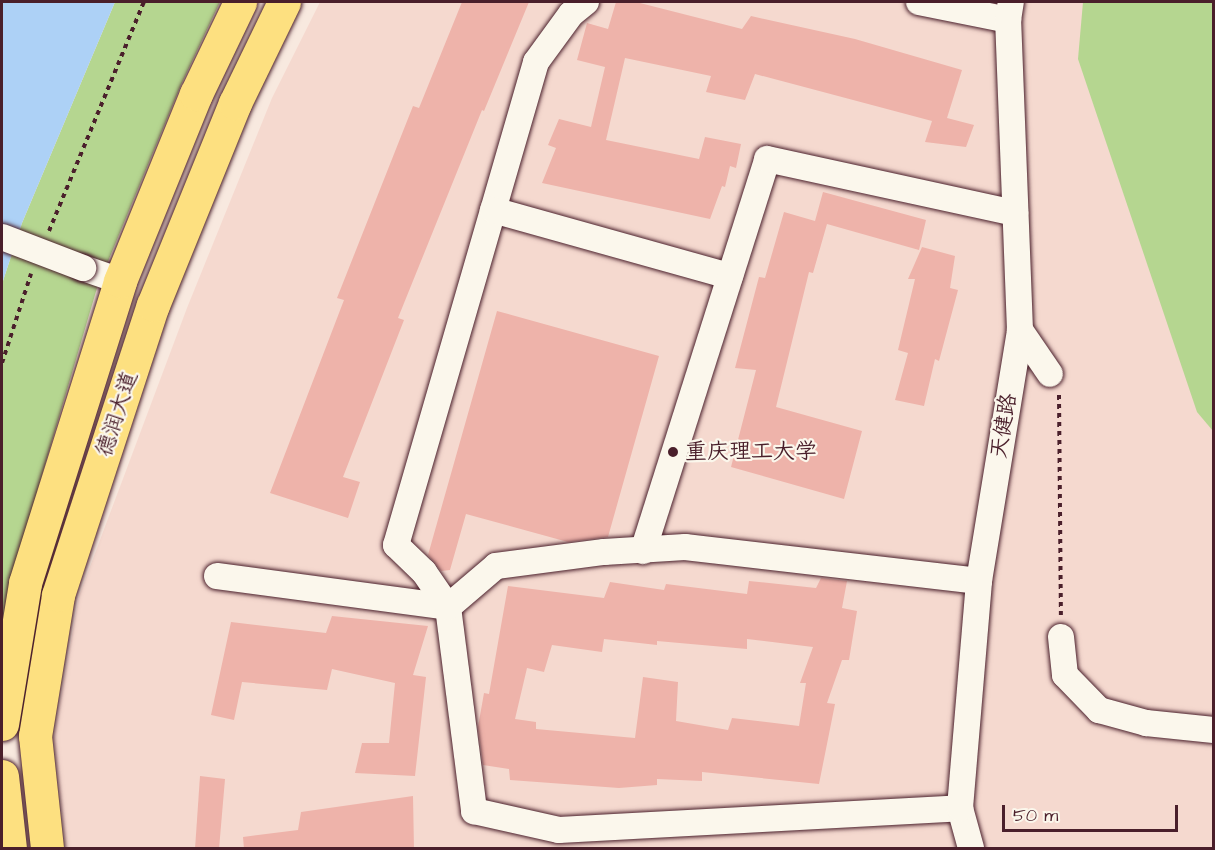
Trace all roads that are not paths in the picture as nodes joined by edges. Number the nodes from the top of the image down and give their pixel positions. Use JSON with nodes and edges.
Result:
{"nodes":[{"id":1,"x":240,"y":2,"type":"edge"},
{"id":2,"x":284,"y":2,"type":"edge"},
{"id":3,"x":586,"y":2,"type":"edge"},
{"id":4,"x":919,"y":2,"type":"edge"},
{"id":5,"x":1010,"y":11,"type":"edge"},
{"id":6,"x":493,"y":210,"type":"junction"},
{"id":7,"x":1015,"y":213,"type":"junction"},
{"id":8,"x":2,"y":237,"type":"edge"},
{"id":9,"x":730,"y":276,"type":"junction"},
{"id":10,"x":120,"y":281,"type":"junction"},
{"id":11,"x":1020,"y":330,"type":"junction"},
{"id":12,"x":1050,"y":374,"type":"road end"},
{"id":13,"x":643,"y":551,"type":"junction"},
{"id":14,"x":217,"y":576,"type":"dead end"},
{"id":15,"x":979,"y":580,"type":"junction"},
{"id":16,"x":448,"y":607,"type":"junction"},
{"id":17,"x":1061,"y":637,"type":"road end"},
{"id":18,"x":2,"y":723,"type":"edge"},
{"id":19,"x":1214,"y":730,"type":"edge"},
{"id":20,"x":2,"y":776,"type":"edge"},
{"id":21,"x":960,"y":808,"type":"junction"},
{"id":22,"x":559,"y":839,"type":"edge"},
{"id":23,"x":10,"y":849,"type":"edge"},
{"id":24,"x":47,"y":849,"type":"edge"},
{"id":25,"x":971,"y":849,"type":"edge"}],
"edges":[{"from":1,"to":10,"type":"main road","name":"德润大道"},
{"from":2,"to":24,"type":"main road","name":"德润大道"},
{"from":3,"to":6,"type":"street"},
{"from":4,"to":5,"type":"street"},
{"from":5,"to":7,"type":"street","name":"天健路"},
{"from":6,"to":9,"type":"street"},
{"from":6,"to":16,"type":"street"},
{"from":7,"to":9,"type":"street"},
{"from":7,"to":11,"type":"street","name":"天健路"},
{"from":8,"to":10,"type":"street","bridge":true},
{"from":9,"to":13,"type":"street"},
{"from":10,"to":18,"type":"main road","name":"德润大道"},
{"from":11,"to":12,"type":"street"},
{"from":11,"to":15,"type":"street","name":"天健路"},
{"from":13,"to":15,"type":"street"},
{"from":13,"to":16,"type":"street"},
{"from":14,"to":16,"type":"street"},
{"from":15,"to":21,"type":"street","name":"天健路"},
{"from":16,"to":22,"type":"street"},
{"from":17,"to":19,"type":"street"},
{"from":20,"to":23,"type":"main road"},
{"from":21,"to":22,"type":"street"},
{"from":21,"to":25,"type":"street","name":"天健路"}]}
